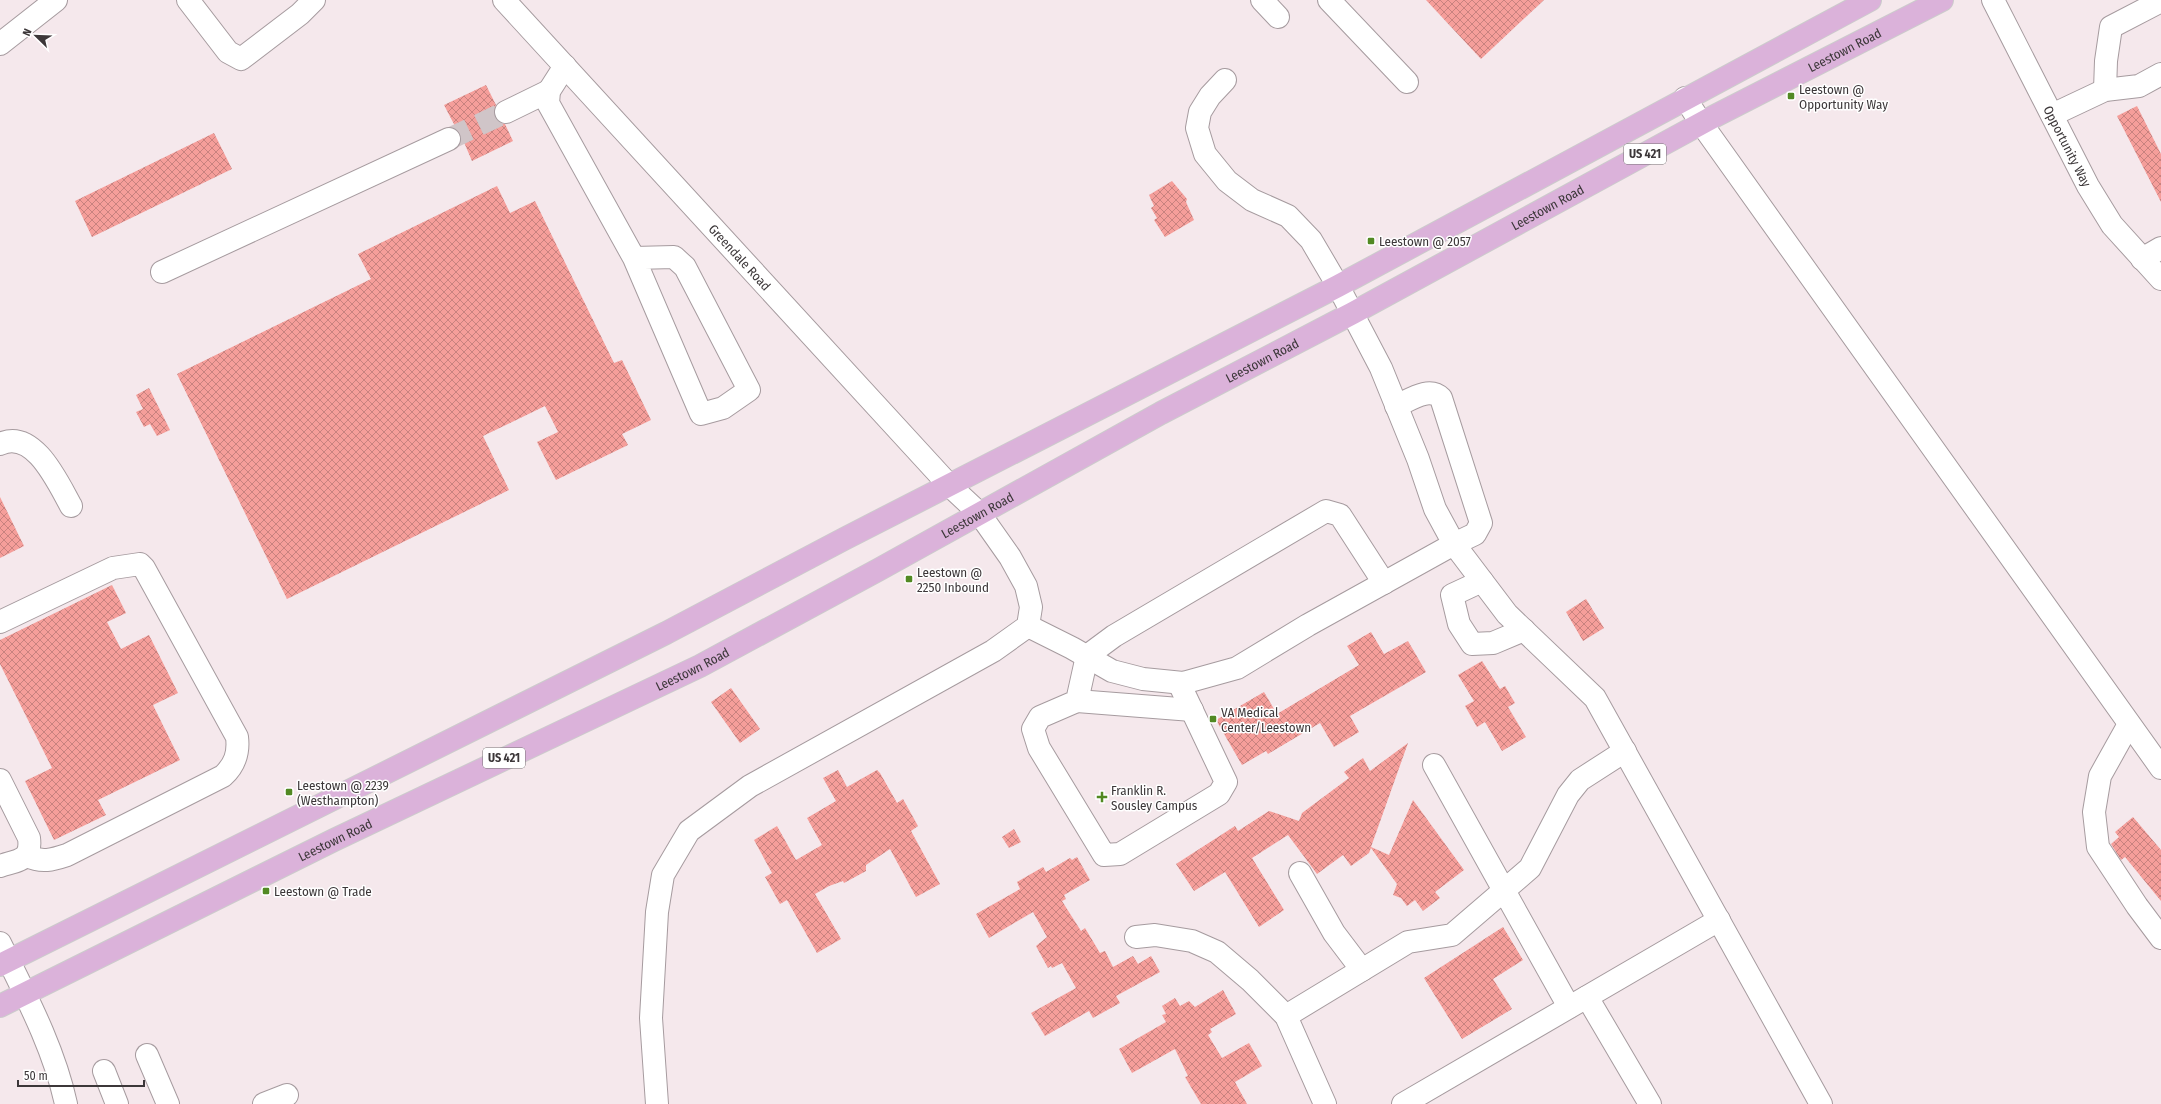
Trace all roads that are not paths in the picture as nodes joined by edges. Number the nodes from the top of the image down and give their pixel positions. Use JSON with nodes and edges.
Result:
{"nodes":[{"id":1,"x":56,"y":0,"type":"edge"},
{"id":2,"x":188,"y":0,"type":"edge"},
{"id":3,"x":314,"y":0,"type":"edge"},
{"id":4,"x":504,"y":0,"type":"edge"},
{"id":5,"x":1262,"y":0,"type":"edge"},
{"id":6,"x":1330,"y":0,"type":"edge"},
{"id":7,"x":1870,"y":0,"type":"edge"},
{"id":8,"x":1942,"y":0,"type":"edge"},
{"id":9,"x":1993,"y":0,"type":"edge"},
{"id":10,"x":2161,"y":2,"type":"edge"},
{"id":11,"x":1278,"y":17,"type":"dead end"},
{"id":12,"x":0,"y":44,"type":"edge"},
{"id":13,"x":565,"y":66,"type":"junction"},
{"id":14,"x":2161,"y":74,"type":"edge"},
{"id":15,"x":1224,"y":80,"type":"dead end"},
{"id":16,"x":1407,"y":82,"type":"dead end"},
{"id":17,"x":2105,"y":90,"type":"junction"},
{"id":18,"x":549,"y":91,"type":"junction"},
{"id":19,"x":1686,"y":98,"type":"junction"},
{"id":20,"x":506,"y":112,"type":"tunnel mouth"},
{"id":21,"x":2052,"y":115,"type":"junction"},
{"id":22,"x":1701,"y":123,"type":"junction"},
{"id":23,"x":449,"y":139,"type":"tunnel mouth"},
{"id":24,"x":2161,"y":248,"type":"edge"},
{"id":25,"x":634,"y":258,"type":"junction"},
{"id":26,"x":2142,"y":259,"type":"junction"},
{"id":27,"x":162,"y":272,"type":"dead end"},
{"id":28,"x":2161,"y":279,"type":"edge"},
{"id":29,"x":1338,"y":286,"type":"junction"},
{"id":30,"x":1353,"y":313,"type":"junction"},
{"id":31,"x":1396,"y":406,"type":"junction"},
{"id":32,"x":0,"y":444,"type":"edge"},
{"id":33,"x":949,"y":485,"type":"junction"},
{"id":34,"x":71,"y":506,"type":"dead end"},
{"id":35,"x":979,"y":513,"type":"junction"},
{"id":36,"x":1454,"y":544,"type":"junction"},
{"id":37,"x":1482,"y":581,"type":"junction"},
{"id":38,"x":1384,"y":583,"type":"junction"},
{"id":39,"x":0,"y":622,"type":"edge"},
{"id":40,"x":1028,"y":626,"type":"junction"},
{"id":41,"x":1524,"y":630,"type":"junction"},
{"id":42,"x":1087,"y":656,"type":"junction"},
{"id":43,"x":1179,"y":683,"type":"junction"},
{"id":44,"x":1077,"y":701,"type":"junction"},
{"id":45,"x":1192,"y":710,"type":"junction"},
{"id":46,"x":2130,"y":724,"type":"junction"},
{"id":47,"x":1625,"y":751,"type":"junction"},
{"id":48,"x":1434,"y":765,"type":"dead end"},
{"id":49,"x":2160,"y":766,"type":"edge"},
{"id":50,"x":0,"y":780,"type":"edge"},
{"id":51,"x":27,"y":856,"type":"junction"},
{"id":52,"x":0,"y":866,"type":"edge"},
{"id":53,"x":1300,"y":872,"type":"dead end"},
{"id":54,"x":1504,"y":891,"type":"junction"},
{"id":55,"x":1718,"y":920,"type":"junction"},
{"id":56,"x":1136,"y":937,"type":"dead end"},
{"id":57,"x":2161,"y":938,"type":"edge"},
{"id":58,"x":3,"y":956,"type":"edge"},
{"id":59,"x":1362,"y":970,"type":"junction"},
{"id":60,"x":25,"y":994,"type":"junction"},
{"id":61,"x":1578,"y":1002,"type":"junction"},
{"id":62,"x":0,"y":1006,"type":"edge"},
{"id":63,"x":1286,"y":1016,"type":"junction"},
{"id":64,"x":147,"y":1055,"type":"dead end"},
{"id":65,"x":104,"y":1071,"type":"dead end"},
{"id":66,"x":287,"y":1095,"type":"dead end"},
{"id":67,"x":1414,"y":1101,"type":"edge"},
{"id":68,"x":66,"y":1104,"type":"edge"},
{"id":69,"x":117,"y":1104,"type":"edge"},
{"id":70,"x":168,"y":1104,"type":"edge"},
{"id":71,"x":264,"y":1104,"type":"edge"},
{"id":72,"x":657,"y":1104,"type":"edge"},
{"id":73,"x":1325,"y":1104,"type":"edge"},
{"id":74,"x":1650,"y":1104,"type":"edge"},
{"id":75,"x":1821,"y":1104,"type":"edge"}],
"edges":[{"from":1,"to":12,"type":"street"},
{"from":2,"to":3,"type":"street"},
{"from":4,"to":13,"type":"street","name":"Greendale Road"},
{"from":5,"to":11,"type":"street"},
{"from":6,"to":16,"type":"street"},
{"from":7,"to":19,"type":"main road","number":"US 421"},
{"from":8,"to":22,"type":"main road","name":"Leestown Road","number":"US 421"},
{"from":9,"to":21,"type":"street","name":"Opportunity Way"},
{"from":10,"to":17,"type":"street"},
{"from":13,"to":18,"type":"street"},
{"from":13,"to":33,"type":"street","name":"Greendale Road"},
{"from":14,"to":17,"type":"street"},
{"from":15,"to":29,"type":"street"},
{"from":17,"to":21,"type":"street"},
{"from":18,"to":20,"type":"street"},
{"from":18,"to":25,"type":"street"},
{"from":19,"to":22,"type":"street"},
{"from":19,"to":29,"type":"main road","number":"US 421"},
{"from":21,"to":26,"type":"street","name":"Opportunity Way"},
{"from":22,"to":30,"type":"main road","name":"Leestown Road","number":"US 421"},
{"from":22,"to":46,"type":"street"},
{"from":23,"to":27,"type":"street"},
{"from":24,"to":26,"type":"street"},
{"from":25,"to":25,"type":"street"},
{"from":26,"to":28,"type":"street","name":"Opportunity Way"},
{"from":29,"to":30,"type":"street"},
{"from":29,"to":33,"type":"main road"},
{"from":30,"to":31,"type":"street"},
{"from":30,"to":35,"type":"main road","name":"Leestown Road"},
{"from":31,"to":36,"type":"street"},
{"from":31,"to":36,"type":"street"},
{"from":32,"to":34,"type":"street"},
{"from":33,"to":35,"type":"street","name":"Greendale Road"},
{"from":33,"to":58,"type":"main road"},
{"from":35,"to":40,"type":"street","name":"Greendale Road"},
{"from":35,"to":60,"type":"main road","name":"Leestown Road","number":"US 421"},
{"from":36,"to":37,"type":"street"},
{"from":36,"to":38,"type":"street"},
{"from":37,"to":41,"type":"street"},
{"from":37,"to":41,"type":"street"},
{"from":38,"to":42,"type":"street"},
{"from":38,"to":43,"type":"street"},
{"from":39,"to":51,"type":"street"},
{"from":40,"to":42,"type":"street"},
{"from":40,"to":72,"type":"street"},
{"from":41,"to":47,"type":"street"},
{"from":42,"to":43,"type":"street"},
{"from":42,"to":44,"type":"street"},
{"from":43,"to":45,"type":"street"},
{"from":44,"to":45,"type":"street"},
{"from":44,"to":45,"type":"street"},
{"from":46,"to":49,"type":"street"},
{"from":46,"to":57,"type":"street"},
{"from":47,"to":54,"type":"street"},
{"from":47,"to":55,"type":"street"},
{"from":48,"to":54,"type":"street"},
{"from":50,"to":51,"type":"street"},
{"from":51,"to":52,"type":"street"},
{"from":53,"to":59,"type":"street"},
{"from":54,"to":59,"type":"street"},
{"from":54,"to":61,"type":"street"},
{"from":55,"to":61,"type":"street"},
{"from":55,"to":75,"type":"street"},
{"from":56,"to":63,"type":"street"},
{"from":58,"to":60,"type":"street"},
{"from":59,"to":63,"type":"street"},
{"from":60,"to":62,"type":"main road","name":"Leestown Road","number":"US 421"},
{"from":60,"to":68,"type":"street"},
{"from":61,"to":67,"type":"street"},
{"from":61,"to":74,"type":"street"},
{"from":63,"to":73,"type":"street"},
{"from":64,"to":70,"type":"street"},
{"from":65,"to":69,"type":"street"},
{"from":66,"to":71,"type":"street"}]}
